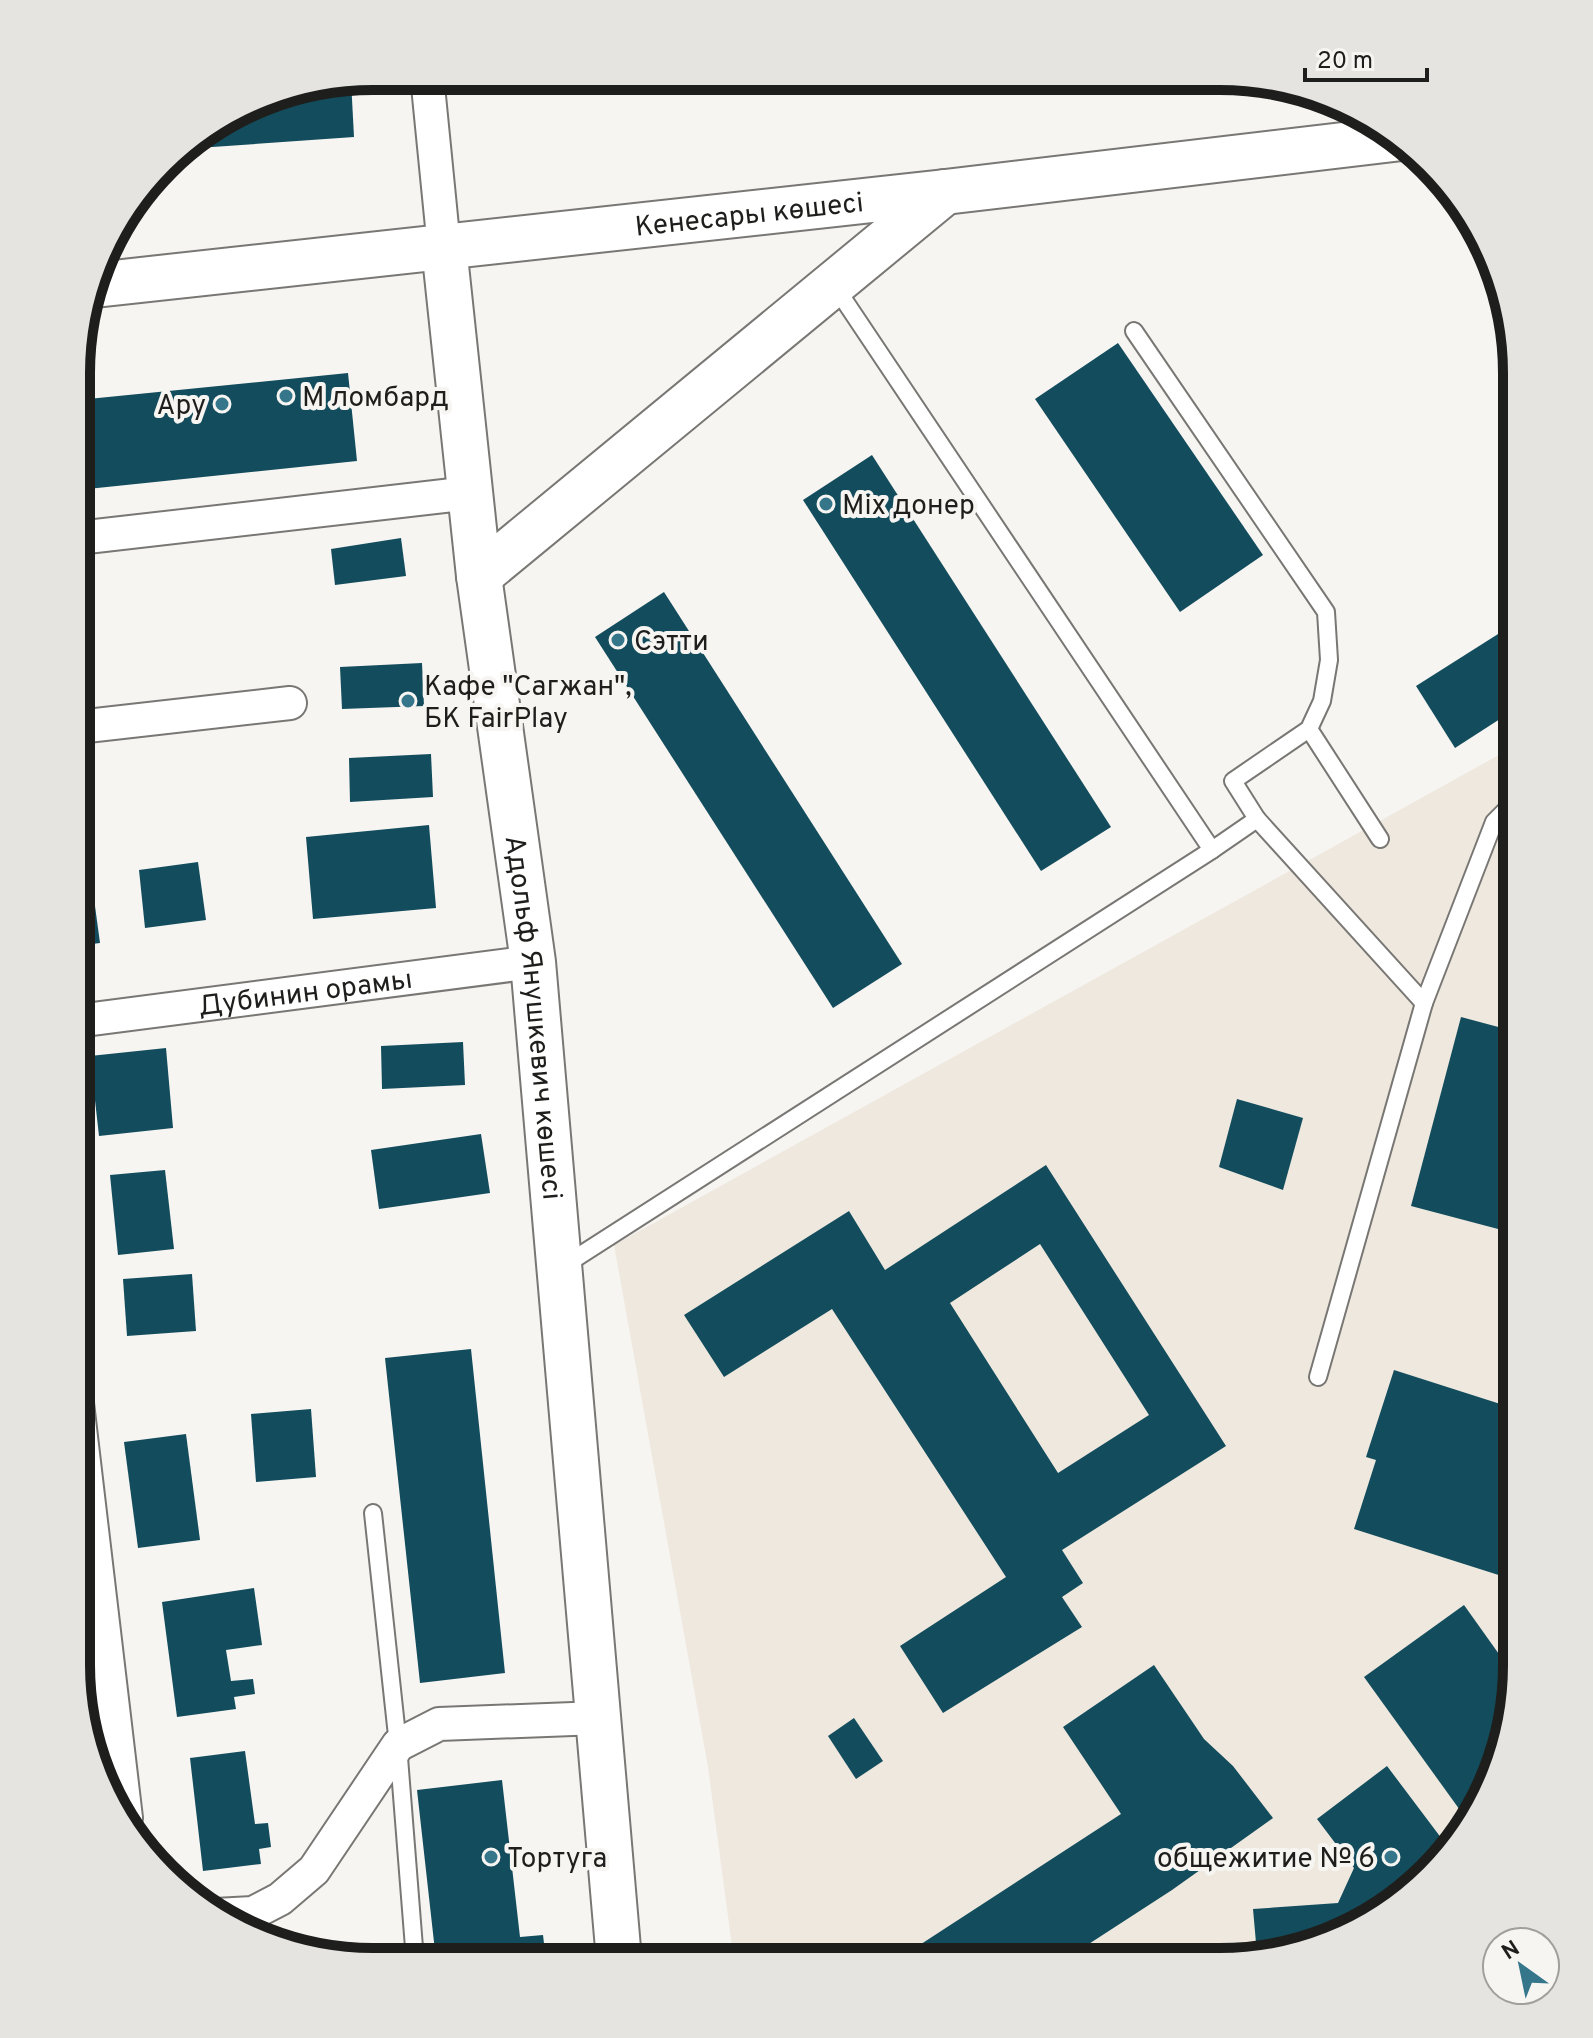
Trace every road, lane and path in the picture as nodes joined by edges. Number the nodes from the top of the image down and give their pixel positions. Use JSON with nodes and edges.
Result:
{"nodes":[{"id":1,"x":428,"y":91,"type":"edge"},
{"id":2,"x":1381,"y":141,"type":"edge"},
{"id":3,"x":945,"y":192,"type":"junction"},
{"id":4,"x":444,"y":247,"type":"junction"},
{"id":5,"x":104,"y":284,"type":"edge"},
{"id":6,"x":833,"y":284,"type":"junction"},
{"id":7,"x":1134,"y":331,"type":"dead end"},
{"id":8,"x":470,"y":493,"type":"junction"},
{"id":9,"x":90,"y":537,"type":"edge"},
{"id":10,"x":479,"y":576,"type":"junction"},
{"id":11,"x":290,"y":703,"type":"dead end"},
{"id":12,"x":90,"y":726,"type":"edge"},
{"id":13,"x":1309,"y":729,"type":"junction"},
{"id":14,"x":1503,"y":813,"type":"edge"},
{"id":15,"x":1257,"y":819,"type":"junction"},
{"id":16,"x":1380,"y":839,"type":"dead end"},
{"id":17,"x":1212,"y":850,"type":"junction"},
{"id":18,"x":533,"y":962,"type":"junction"},
{"id":19,"x":1424,"y":1003,"type":"junction"},
{"id":20,"x":90,"y":1019,"type":"edge"},
{"id":21,"x":560,"y":1268,"type":"junction"},
{"id":22,"x":1318,"y":1377,"type":"dead end"},
{"id":23,"x":90,"y":1513,"type":"edge"},
{"id":24,"x":373,"y":1513,"type":"dead end"},
{"id":25,"x":599,"y":1718,"type":"junction"},
{"id":26,"x":398,"y":1745,"type":"junction"},
{"id":27,"x":124,"y":1799,"type":"edge"},
{"id":28,"x":238,"y":1914,"type":"edge"},
{"id":29,"x":414,"y":1948,"type":"edge"},
{"id":30,"x":618,"y":1948,"type":"edge"}],
"edges":[{"from":1,"to":4,"type":"street","name":"Адольф Янушкевич көшесі"},
{"from":2,"to":3,"type":"street","name":"Кенесары көшесі"},
{"from":3,"to":4,"type":"street","name":"Кенесары көшесі"},
{"from":3,"to":6,"type":"street"},
{"from":4,"to":5,"type":"street","name":"Кенесары көшесі"},
{"from":4,"to":8,"type":"street","name":"Адольф Янушкевич көшесі"},
{"from":6,"to":10,"type":"street"},
{"from":6,"to":17,"type":"lane"},
{"from":7,"to":13,"type":"lane"},
{"from":8,"to":9,"type":"street"},
{"from":8,"to":10,"type":"street","name":"Адольф Янушкевич көшесі"},
{"from":10,"to":18,"type":"street","name":"Адольф Янушкевич көшесі"},
{"from":11,"to":12,"type":"street"},
{"from":13,"to":15,"type":"lane"},
{"from":13,"to":16,"type":"lane"},
{"from":14,"to":19,"type":"lane"},
{"from":15,"to":17,"type":"lane"},
{"from":15,"to":19,"type":"lane"},
{"from":17,"to":21,"type":"lane"},
{"from":18,"to":20,"type":"street","name":"Дубинин орамы"},
{"from":18,"to":21,"type":"street","name":"Адольф Янушкевич көшесі"},
{"from":19,"to":22,"type":"lane"},
{"from":21,"to":25,"type":"street","name":"Адольф Янушкевич көшесі"},
{"from":23,"to":27,"type":"street"},
{"from":24,"to":26,"type":"lane"},
{"from":25,"to":26,"type":"street"},
{"from":25,"to":30,"type":"street","name":"Адольф Янушкевич көшесі"},
{"from":26,"to":28,"type":"street"},
{"from":26,"to":29,"type":"lane"}]}
